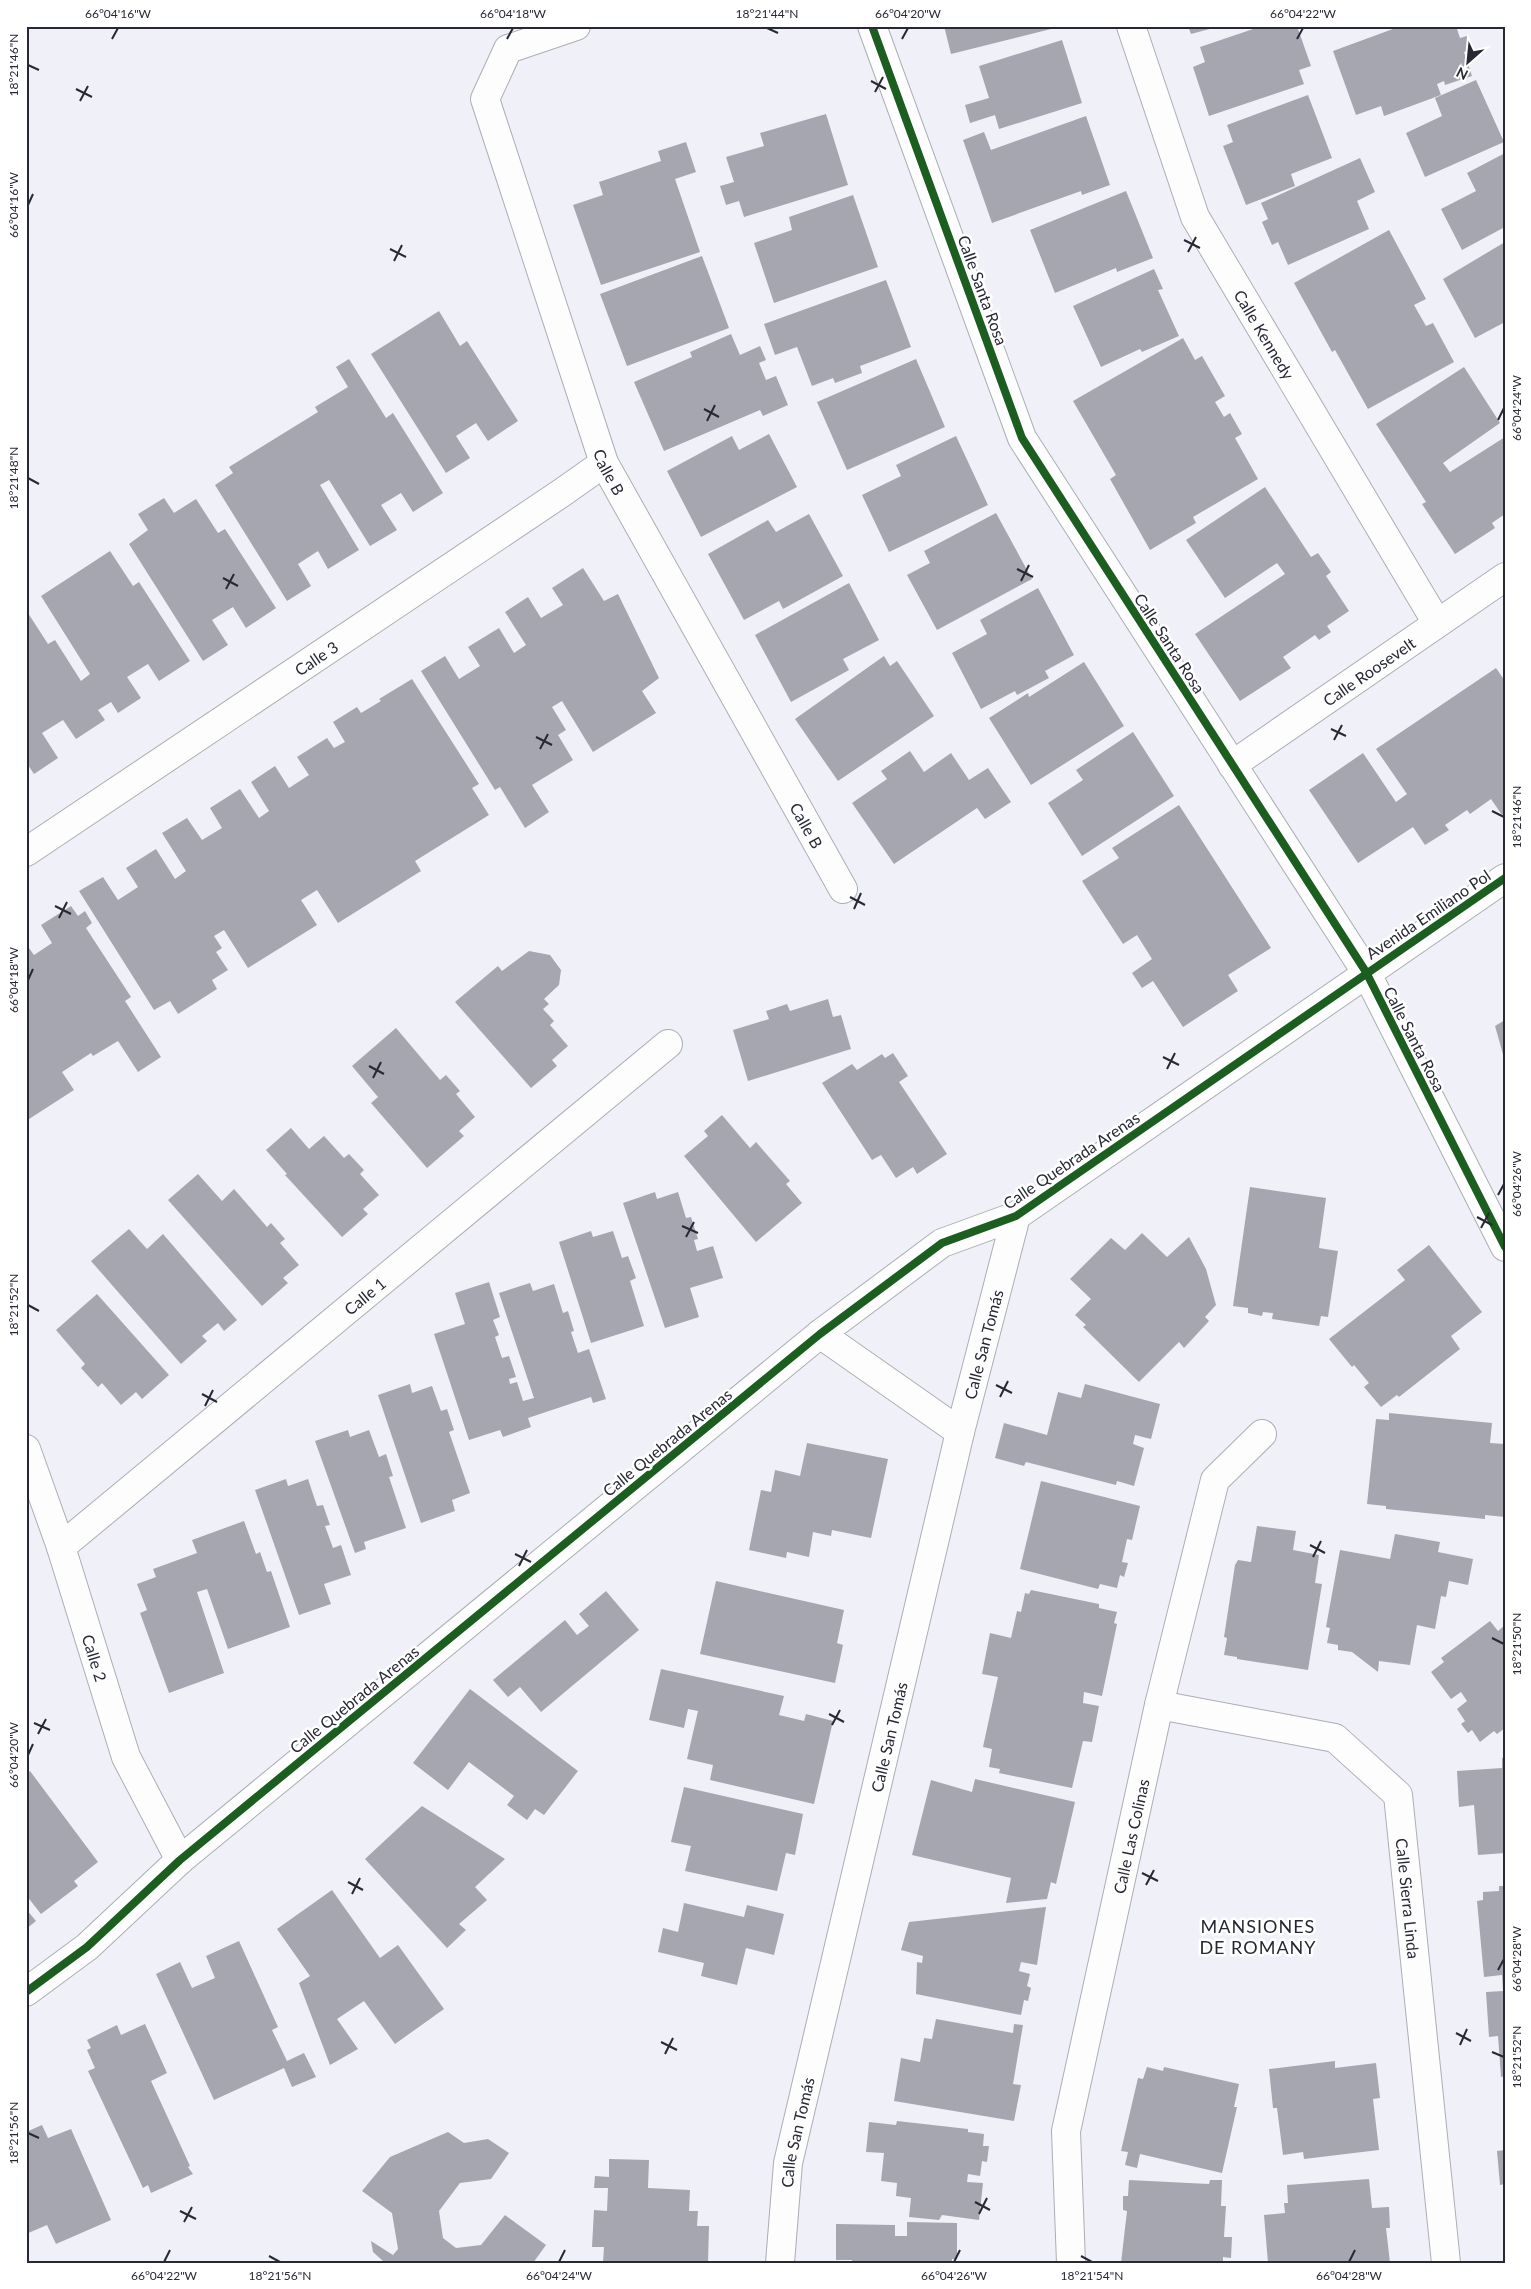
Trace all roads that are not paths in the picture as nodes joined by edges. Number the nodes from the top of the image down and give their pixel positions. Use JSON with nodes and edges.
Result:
{"nodes":[{"id":1,"x":576,"y":26,"type":"edge"},
{"id":2,"x":872,"y":26,"type":"edge"},
{"id":3,"x":1131,"y":26,"type":"edge"},
{"id":4,"x":604,"y":463,"type":"junction"},
{"id":5,"x":1505,"y":577,"type":"edge"},
{"id":6,"x":1437,"y":623,"type":"junction"},
{"id":7,"x":1232,"y":765,"type":"junction"},
{"id":8,"x":26,"y":852,"type":"edge"},
{"id":9,"x":1505,"y":878,"type":"edge"},
{"id":10,"x":843,"y":889,"type":"dead end"},
{"id":11,"x":1366,"y":972,"type":"junction"},
{"id":12,"x":668,"y":1044,"type":"dead end"},
{"id":13,"x":1016,"y":1216,"type":"junction"},
{"id":14,"x":1505,"y":1247,"type":"edge"},
{"id":15,"x":820,"y":1334,"type":"junction"},
{"id":16,"x":960,"y":1432,"type":"junction"},
{"id":17,"x":1262,"y":1434,"type":"dead end"},
{"id":18,"x":26,"y":1449,"type":"edge"},
{"id":19,"x":61,"y":1547,"type":"junction"},
{"id":20,"x":1159,"y":1705,"type":"junction"},
{"id":21,"x":180,"y":1860,"type":"junction"},
{"id":22,"x":26,"y":1992,"type":"edge"},
{"id":23,"x":780,"y":2263,"type":"edge"},
{"id":24,"x":1071,"y":2263,"type":"edge"},
{"id":25,"x":1446,"y":2263,"type":"edge"}],
"edges":[{"from":1,"to":4,"type":"street","name":"Calle B"},
{"from":2,"to":7,"type":"street","name":"Calle Santa Rosa"},
{"from":3,"to":6,"type":"street","name":"Calle Kennedy"},
{"from":4,"to":8,"type":"street","name":"Calle 3"},
{"from":4,"to":10,"type":"street","name":"Calle B"},
{"from":5,"to":6,"type":"street","name":"Calle Roosevelt"},
{"from":6,"to":7,"type":"street","name":"Calle Roosevelt"},
{"from":7,"to":11,"type":"street","name":"Calle Santa Rosa"},
{"from":9,"to":11,"type":"street","name":"Avenida Emiliano Pol"},
{"from":11,"to":13,"type":"street","name":"Calle Quebrada Arenas"},
{"from":11,"to":14,"type":"street","name":"Calle Santa Rosa"},
{"from":12,"to":19,"type":"street","name":"Calle 1"},
{"from":13,"to":15,"type":"street","name":"Calle Quebrada Arenas"},
{"from":13,"to":16,"type":"street","name":"Calle San Tomás"},
{"from":15,"to":16,"type":"street"},
{"from":15,"to":21,"type":"street","name":"Calle Quebrada Arenas"},
{"from":16,"to":23,"type":"street","name":"Calle San Tomás"},
{"from":17,"to":20,"type":"street","name":"Calle Las Colinas"},
{"from":18,"to":19,"type":"street","name":"Calle 2"},
{"from":19,"to":21,"type":"street","name":"Calle 2"},
{"from":20,"to":24,"type":"street","name":"Calle Las Colinas"},
{"from":20,"to":25,"type":"street","name":"Calle Sierra Linda"},
{"from":21,"to":22,"type":"street","name":"Calle Quebrada Arenas"}]}
